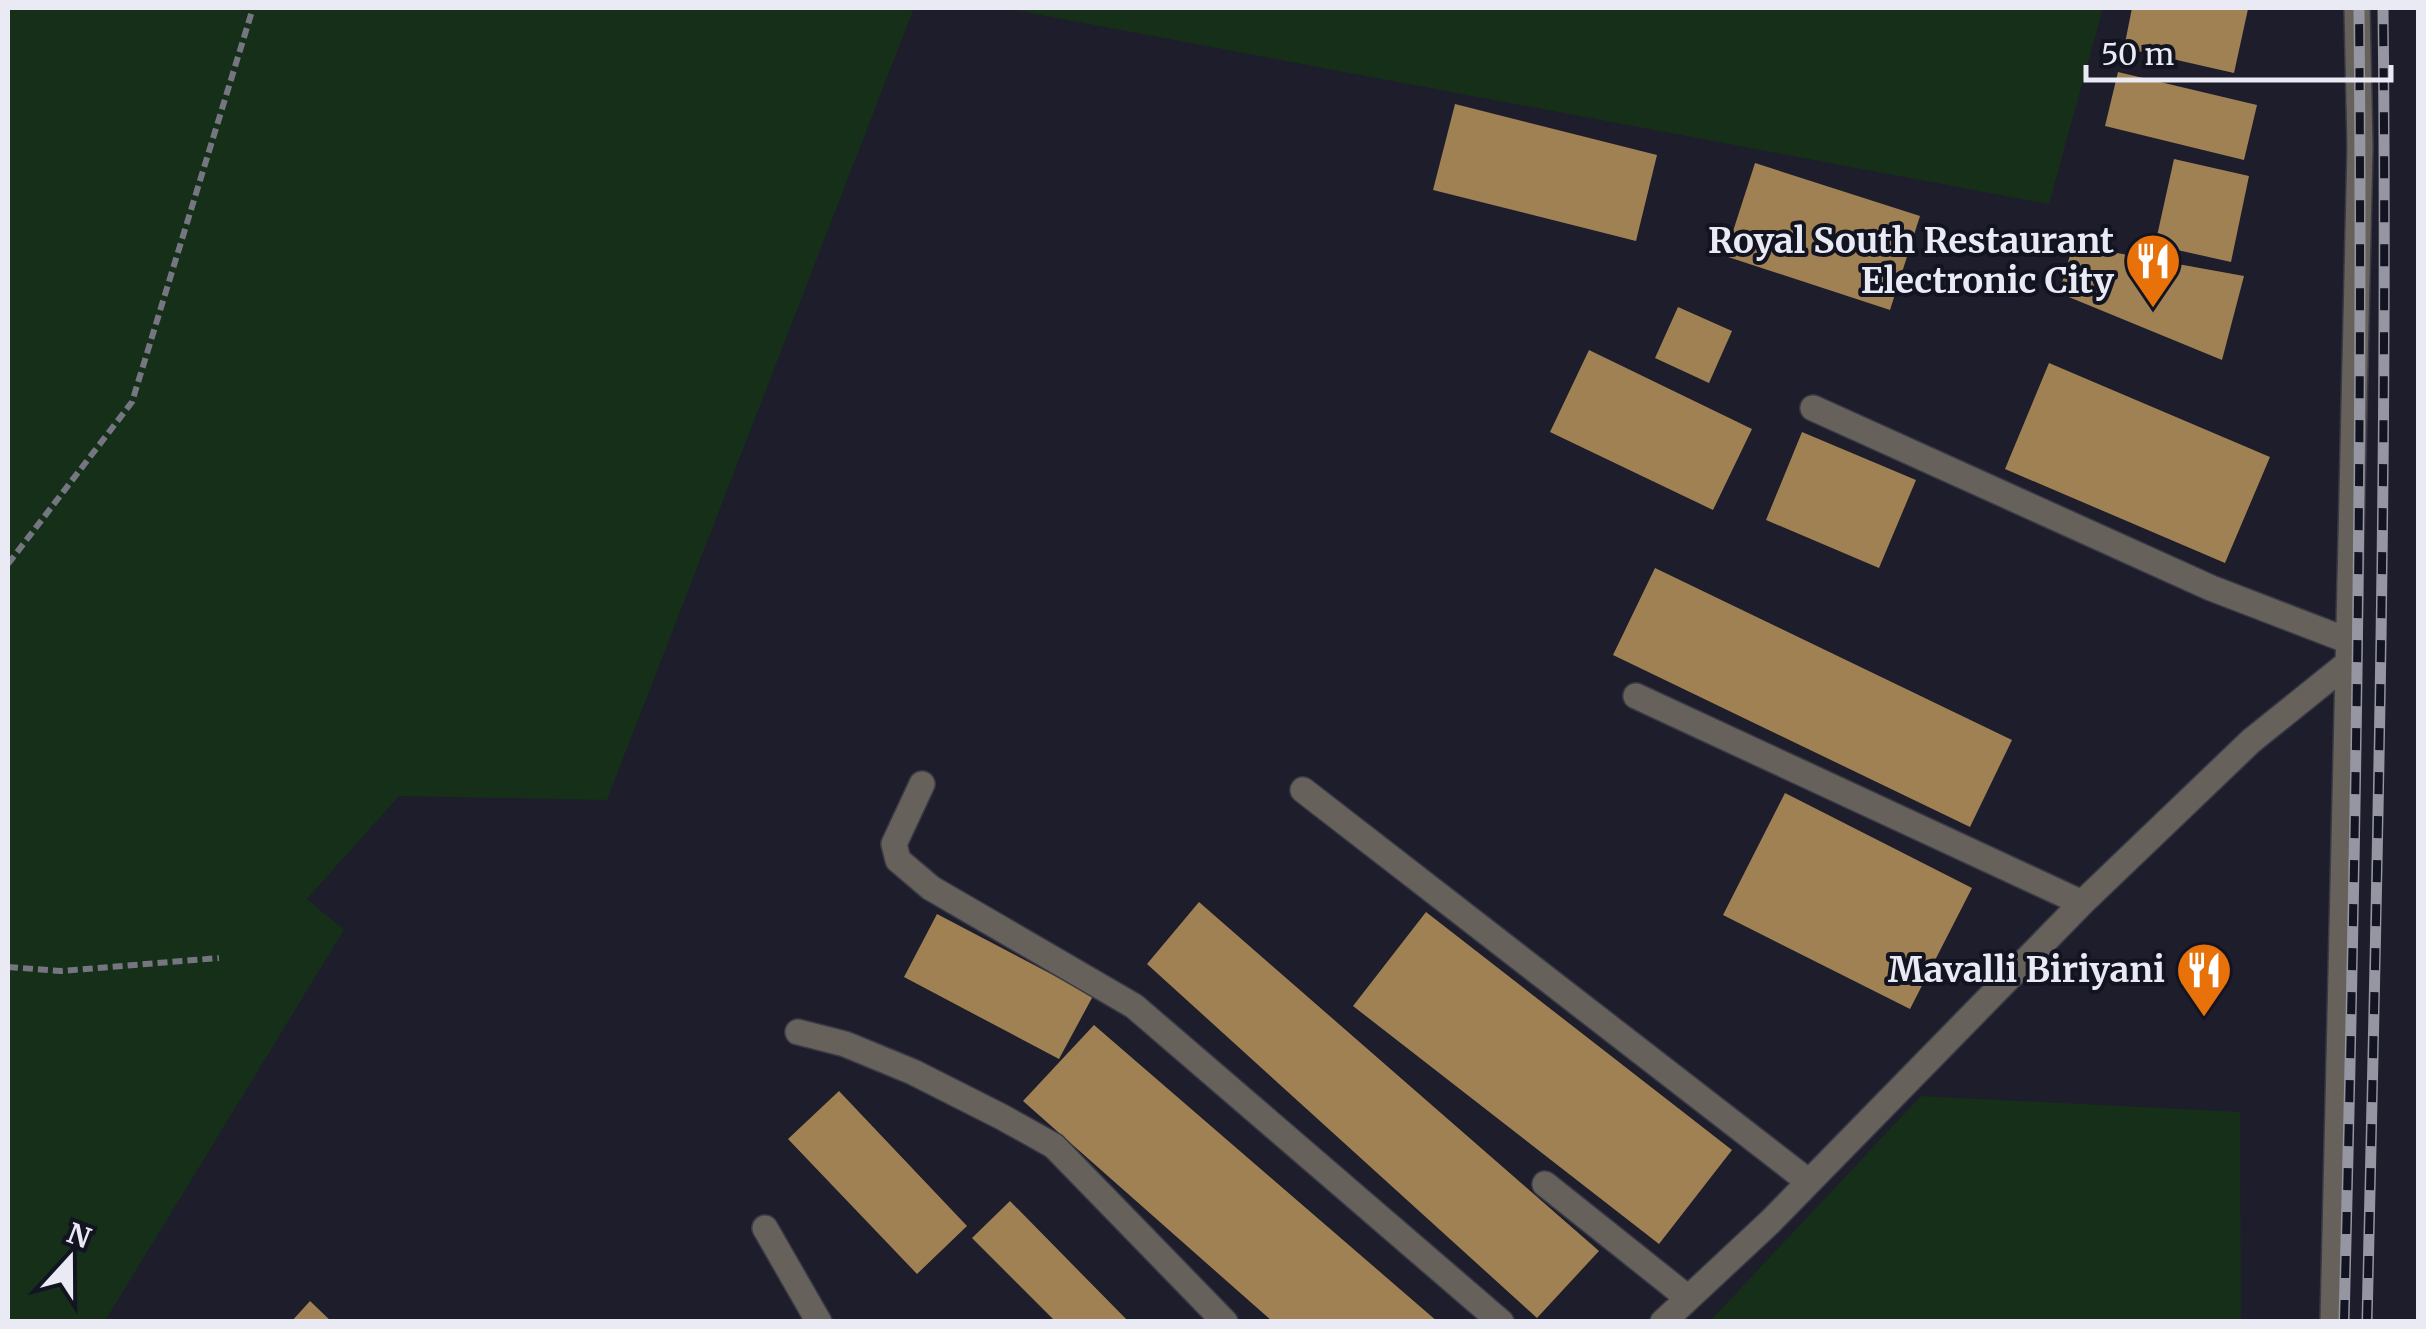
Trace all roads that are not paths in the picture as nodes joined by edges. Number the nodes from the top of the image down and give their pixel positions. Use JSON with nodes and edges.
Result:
{"nodes":[{"id":1,"x":2357,"y":8,"type":"edge"},
{"id":2,"x":1814,"y":408,"type":"dead end"},
{"id":3,"x":2348,"y":652,"type":"junction"},
{"id":4,"x":1636,"y":696,"type":"dead end"},
{"id":5,"x":922,"y":784,"type":"dead end"},
{"id":6,"x":1303,"y":790,"type":"dead end"},
{"id":7,"x":2082,"y":904,"type":"junction"},
{"id":8,"x":798,"y":1032,"type":"dead end"},
{"id":9,"x":1809,"y":1182,"type":"junction"},
{"id":10,"x":1546,"y":1184,"type":"dead end"},
{"id":11,"x":765,"y":1228,"type":"dead end"},
{"id":12,"x":1688,"y":1298,"type":"junction"},
{"id":13,"x":820,"y":1322,"type":"edge"},
{"id":14,"x":1224,"y":1322,"type":"edge"},
{"id":15,"x":1502,"y":1322,"type":"edge"},
{"id":16,"x":1663,"y":1322,"type":"edge"},
{"id":17,"x":2333,"y":1322,"type":"edge"}],
"edges":[{"from":1,"to":3,"type":"street"},
{"from":2,"to":3,"type":"street"},
{"from":3,"to":7,"type":"street"},
{"from":3,"to":17,"type":"street"},
{"from":4,"to":7,"type":"street"},
{"from":5,"to":15,"type":"street"},
{"from":6,"to":9,"type":"street"},
{"from":7,"to":9,"type":"street"},
{"from":8,"to":14,"type":"street"},
{"from":9,"to":12,"type":"street"},
{"from":10,"to":12,"type":"street"},
{"from":11,"to":13,"type":"street"},
{"from":12,"to":16,"type":"street"}]}
